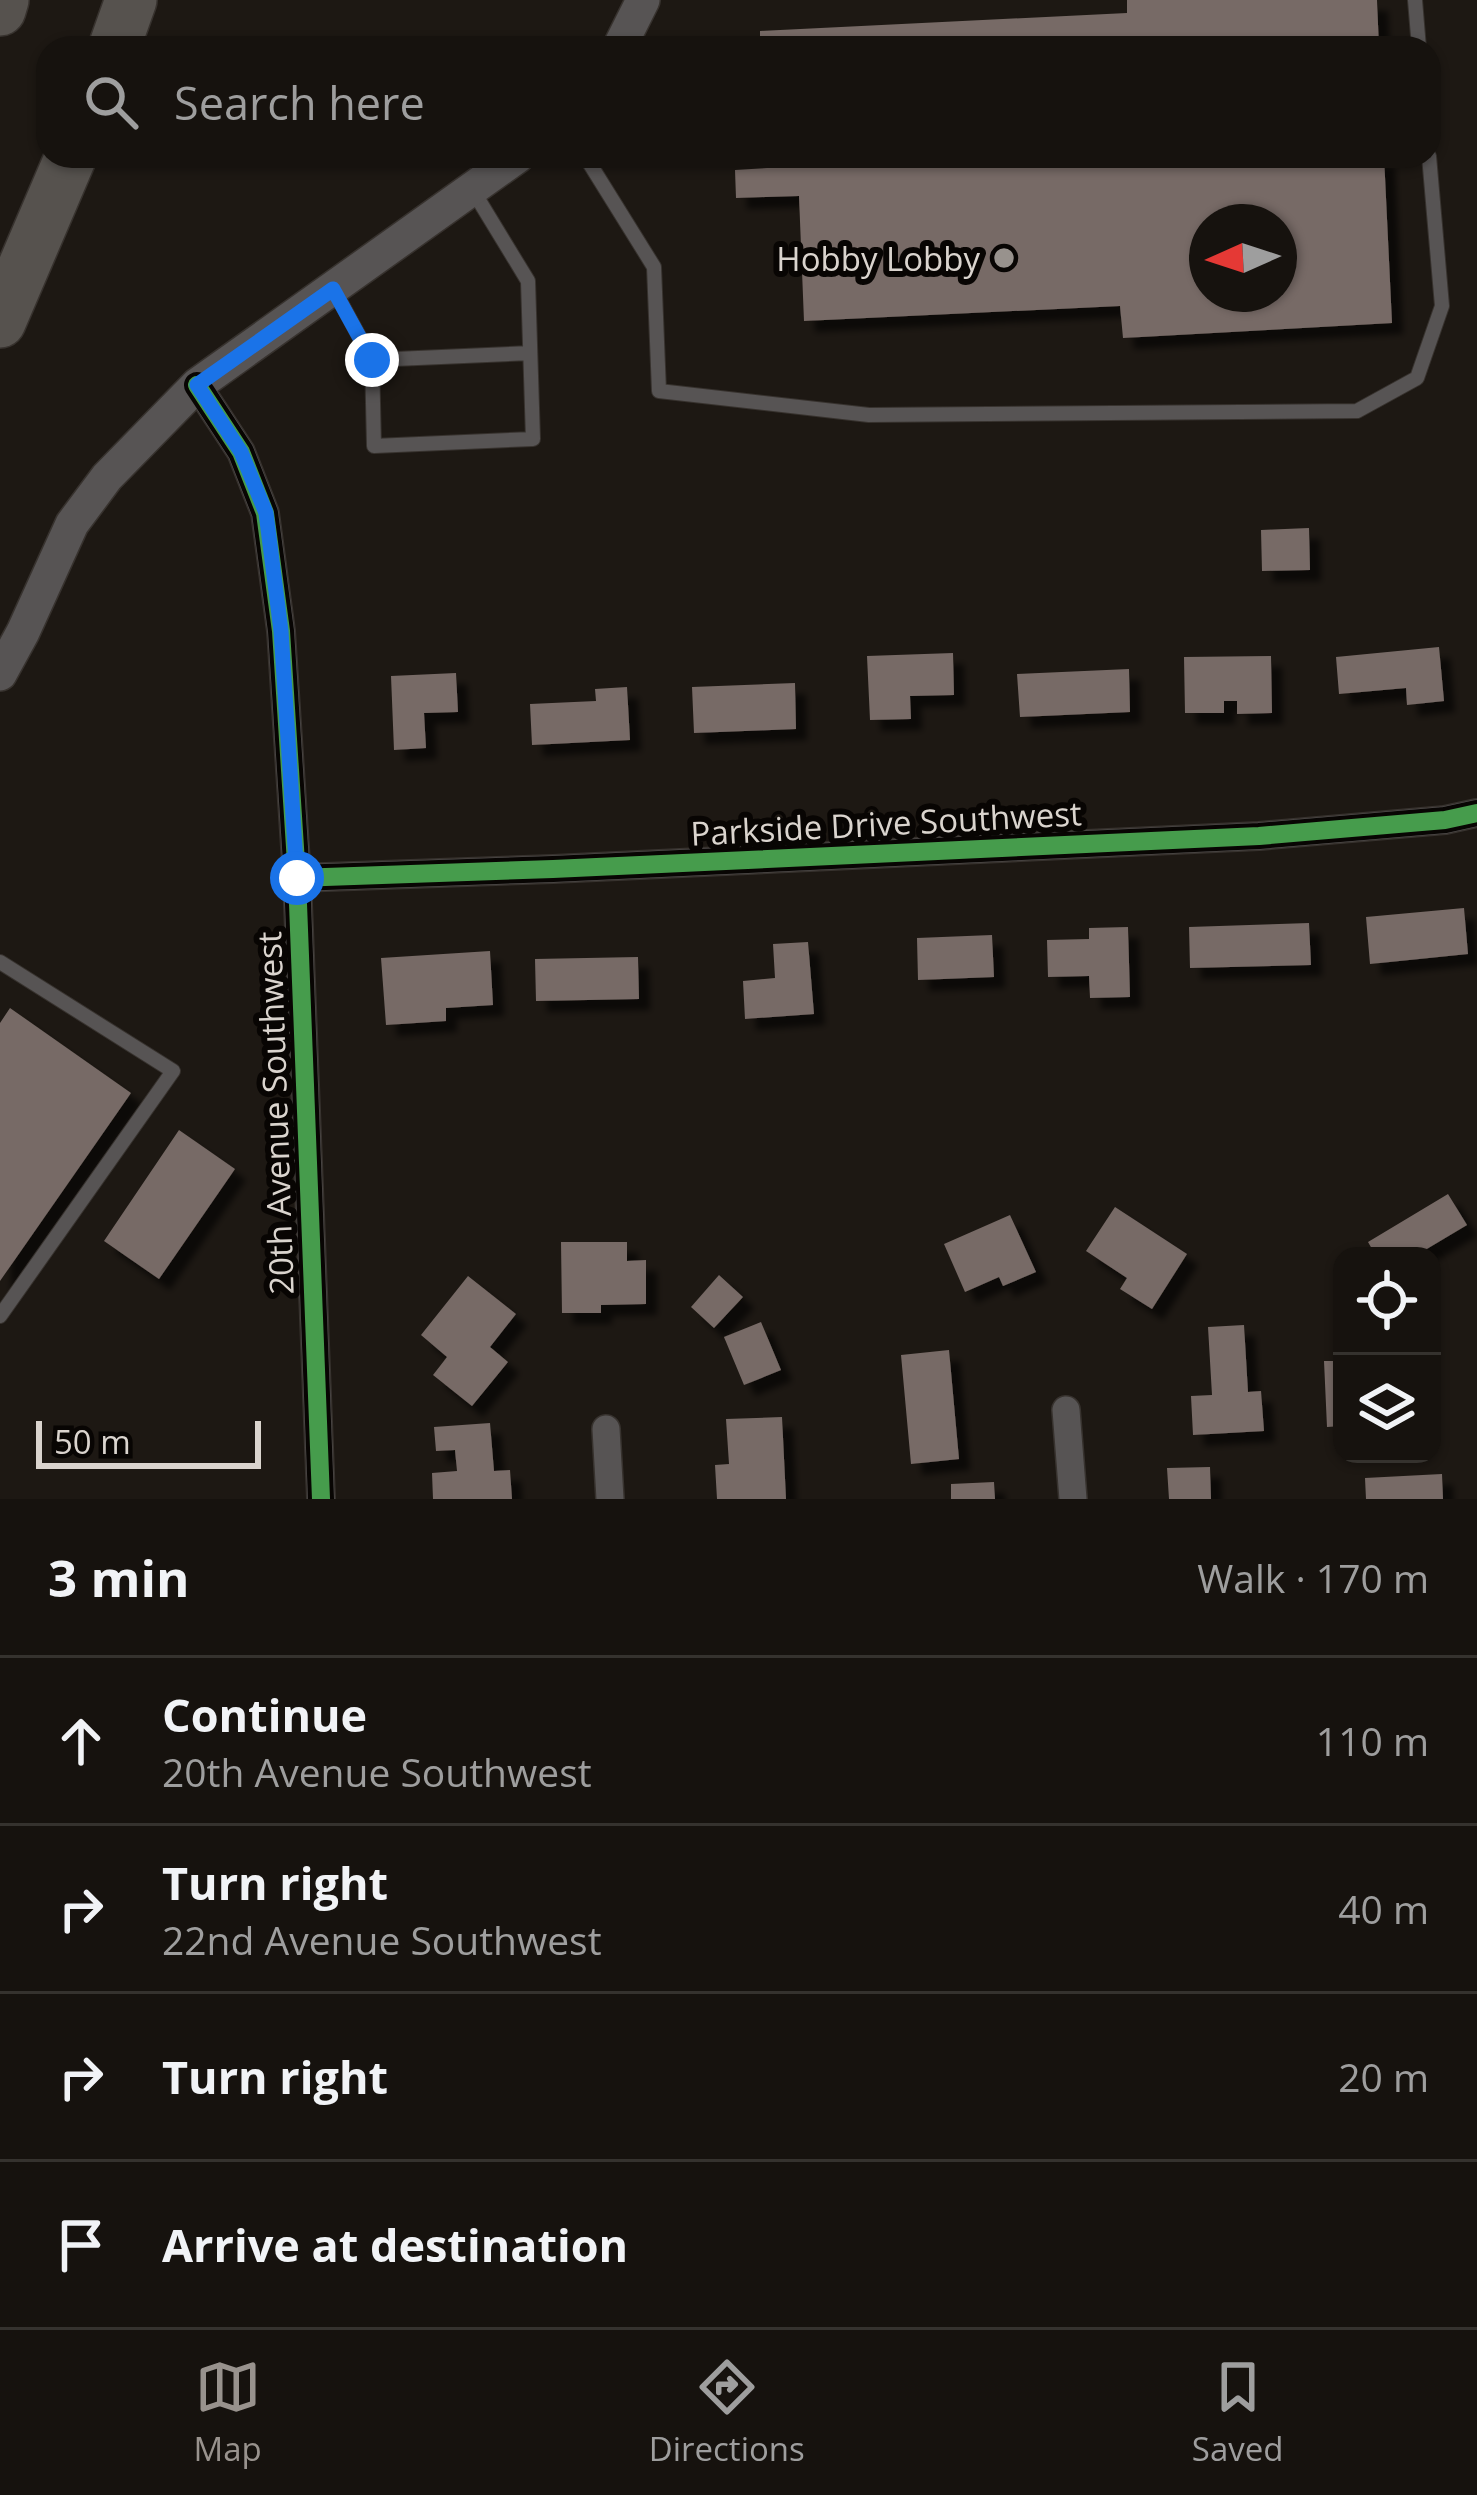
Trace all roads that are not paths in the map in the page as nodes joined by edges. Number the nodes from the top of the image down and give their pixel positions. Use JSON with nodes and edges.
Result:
{"nodes":[{"id":1,"x":3,"y":0,"type":"edge"},
{"id":2,"x":131,"y":0,"type":"edge"},
{"id":3,"x":643,"y":0,"type":"edge"},
{"id":4,"x":1415,"y":0,"type":"edge"},
{"id":5,"x":0,"y":10,"type":"edge"},
{"id":6,"x":118,"y":36,"type":"edge"},
{"id":7,"x":625,"y":36,"type":"edge"},
{"id":8,"x":1418,"y":36,"type":"edge"},
{"id":9,"x":66,"y":168,"type":"edge"},
{"id":10,"x":501,"y":168,"type":"edge"},
{"id":11,"x":592,"y":168,"type":"edge"},
{"id":12,"x":1430,"y":168,"type":"edge"},
{"id":13,"x":472,"y":189,"type":"junction"},
{"id":14,"x":333,"y":289,"type":"junction"},
{"id":15,"x":0,"y":322,"type":"edge"},
{"id":16,"x":530,"y":353,"type":"junction"},
{"id":17,"x":372,"y":360,"type":"junction"},
{"id":18,"x":197,"y":385,"type":"junction"},
{"id":19,"x":0,"y":674,"type":"edge"},
{"id":20,"x":1477,"y":813,"type":"edge"},
{"id":21,"x":297,"y":878,"type":"junction"},
{"id":22,"x":0,"y":962,"type":"edge"},
{"id":23,"x":0,"y":1316,"type":"edge"},
{"id":24,"x":1066,"y":1410,"type":"dead end"},
{"id":25,"x":606,"y":1429,"type":"dead end"},
{"id":26,"x":320,"y":1499,"type":"edge"},
{"id":27,"x":610,"y":1499,"type":"edge"},
{"id":28,"x":1073,"y":1499,"type":"edge"}],
"edges":[{"from":1,"to":5,"type":"highway"},
{"from":2,"to":6,"type":"highway"},
{"from":3,"to":7,"type":"street"},
{"from":4,"to":8,"type":"lane"},
{"from":9,"to":15,"type":"highway"},
{"from":10,"to":13,"type":"street"},
{"from":11,"to":12,"type":"lane"},
{"from":13,"to":14,"type":"street"},
{"from":13,"to":16,"type":"lane"},
{"from":14,"to":17,"type":"lane"},
{"from":14,"to":18,"type":"street"},
{"from":16,"to":17,"type":"lane"},
{"from":16,"to":17,"type":"lane"},
{"from":18,"to":19,"type":"street"},
{"from":18,"to":21,"type":"street","name":"20th Avenue Southwest"},
{"from":20,"to":21,"type":"street","name":"Parkside Drive Southwest"},
{"from":21,"to":26,"type":"street","name":"20th Avenue Southwest"},
{"from":22,"to":23,"type":"lane"},
{"from":24,"to":28,"type":"street"},
{"from":25,"to":27,"type":"street"}]}
